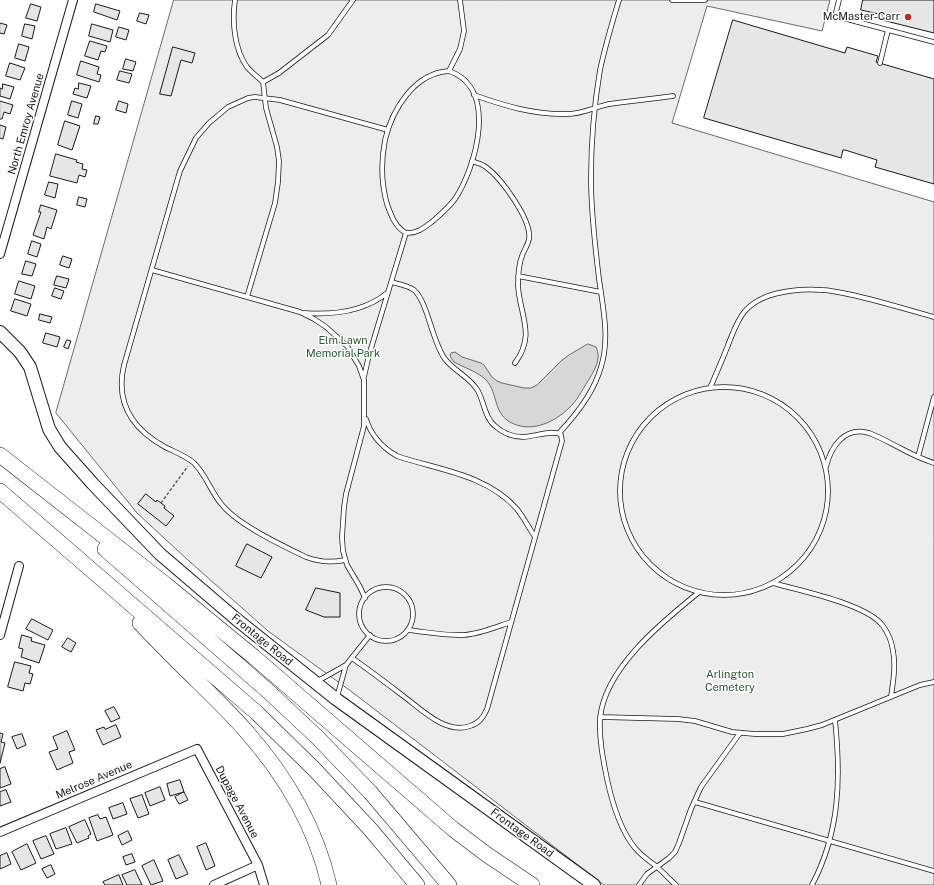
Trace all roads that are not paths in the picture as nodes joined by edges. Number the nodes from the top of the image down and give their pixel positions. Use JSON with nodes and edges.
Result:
{"nodes":[{"id":1,"x":73,"y":0,"type":"edge"},
{"id":2,"x":235,"y":0,"type":"edge"},
{"id":3,"x":353,"y":0,"type":"edge"},
{"id":4,"x":460,"y":0,"type":"edge"},
{"id":5,"x":619,"y":0,"type":"edge"},
{"id":6,"x":672,"y":0,"type":"edge"},
{"id":7,"x":705,"y":0,"type":"edge"},
{"id":8,"x":839,"y":0,"type":"edge"},
{"id":9,"x":888,"y":30,"type":"junction"},
{"id":10,"x":934,"y":42,"type":"edge"},
{"id":11,"x":880,"y":63,"type":"dead end"},
{"id":12,"x":449,"y":71,"type":"junction"},
{"id":13,"x":263,"y":82,"type":"junction"},
{"id":14,"x":474,"y":95,"type":"junction"},
{"id":15,"x":673,"y":96,"type":"dead end"},
{"id":16,"x":264,"y":97,"type":"junction"},
{"id":17,"x":595,"y":108,"type":"junction"},
{"id":18,"x":388,"y":130,"type":"junction"},
{"id":19,"x":472,"y":161,"type":"junction"},
{"id":20,"x":406,"y":233,"type":"junction"},
{"id":21,"x":0,"y":254,"type":"edge"},
{"id":22,"x":152,"y":270,"type":"junction"},
{"id":23,"x":518,"y":276,"type":"junction"},
{"id":24,"x":391,"y":282,"type":"junction"},
{"id":25,"x":601,"y":292,"type":"junction"},
{"id":26,"x":387,"y":293,"type":"junction"},
{"id":27,"x":247,"y":297,"type":"junction"},
{"id":28,"x":300,"y":312,"type":"junction"},
{"id":29,"x":934,"y":317,"type":"edge"},
{"id":30,"x":0,"y":332,"type":"edge"},
{"id":31,"x":515,"y":362,"type":"dead end"},
{"id":32,"x":364,"y":380,"type":"junction"},
{"id":33,"x":710,"y":388,"type":"junction"},
{"id":34,"x":934,"y":396,"type":"edge"},
{"id":35,"x":365,"y":417,"type":"junction"},
{"id":36,"x":559,"y":433,"type":"junction"},
{"id":37,"x":0,"y":455,"type":"edge"},
{"id":38,"x":918,"y":457,"type":"junction"},
{"id":39,"x":0,"y":459,"type":"edge"},
{"id":40,"x":934,"y":463,"type":"edge"},
{"id":41,"x":826,"y":467,"type":"junction"},
{"id":42,"x":0,"y":491,"type":"edge"},
{"id":43,"x":535,"y":538,"type":"junction"},
{"id":44,"x":78,"y":559,"type":"junction"},
{"id":45,"x":345,"y":560,"type":"junction"},
{"id":46,"x":20,"y":566,"type":"dead end"},
{"id":47,"x":774,"y":584,"type":"junction"},
{"id":48,"x":698,"y":593,"type":"junction"},
{"id":49,"x":365,"y":598,"type":"junction"},
{"id":50,"x":511,"y":622,"type":"junction"},
{"id":51,"x":408,"y":630,"type":"junction"},
{"id":52,"x":0,"y":635,"type":"edge"},
{"id":53,"x":370,"y":636,"type":"junction"},
{"id":54,"x":352,"y":658,"type":"junction"},
{"id":55,"x":346,"y":665,"type":"junction"},
{"id":56,"x":934,"y":682,"type":"edge"},
{"id":57,"x":316,"y":683,"type":"junction"},
{"id":58,"x":891,"y":697,"type":"junction"},
{"id":59,"x":336,"y":699,"type":"junction"},
{"id":60,"x":600,"y":718,"type":"junction"},
{"id":61,"x":835,"y":720,"type":"junction"},
{"id":62,"x":740,"y":733,"type":"junction"},
{"id":63,"x":197,"y":749,"type":"joint"},
{"id":64,"x":694,"y":802,"type":"junction"},
{"id":65,"x":0,"y":832,"type":"edge"},
{"id":66,"x":829,"y":841,"type":"junction"},
{"id":67,"x":258,"y":865,"type":"junction"},
{"id":68,"x":656,"y":867,"type":"junction"},
{"id":69,"x":934,"y":871,"type":"edge"},
{"id":70,"x":214,"y":885,"type":"edge"},
{"id":71,"x":264,"y":885,"type":"edge"},
{"id":72,"x":329,"y":885,"type":"edge"},
{"id":73,"x":417,"y":885,"type":"edge"},
{"id":74,"x":449,"y":885,"type":"edge"},
{"id":75,"x":532,"y":885,"type":"edge"},
{"id":76,"x":594,"y":885,"type":"edge"},
{"id":77,"x":639,"y":885,"type":"edge"},
{"id":78,"x":676,"y":885,"type":"edge"},
{"id":79,"x":812,"y":885,"type":"edge"}],
"edges":[{"from":1,"to":21,"type":"street","name":"North Emroy Avenue"},
{"from":2,"to":13,"type":"lane"},
{"from":3,"to":13,"type":"lane"},
{"from":4,"to":12,"type":"lane"},
{"from":5,"to":17,"type":"lane"},
{"from":6,"to":7,"type":"lane"},
{"from":8,"to":9,"type":"lane"},
{"from":9,"to":10,"type":"lane"},
{"from":9,"to":11,"type":"lane"},
{"from":12,"to":14,"type":"lane"},
{"from":12,"to":18,"type":"lane"},
{"from":13,"to":16,"type":"lane"},
{"from":14,"to":17,"type":"lane"},
{"from":14,"to":19,"type":"lane"},
{"from":15,"to":17,"type":"lane"},
{"from":16,"to":18,"type":"lane"},
{"from":16,"to":22,"type":"lane"},
{"from":16,"to":27,"type":"lane"},
{"from":17,"to":25,"type":"lane"},
{"from":18,"to":20,"type":"lane"},
{"from":19,"to":20,"type":"lane"},
{"from":19,"to":23,"type":"lane"},
{"from":20,"to":24,"type":"lane"},
{"from":22,"to":27,"type":"lane"},
{"from":22,"to":45,"type":"lane"},
{"from":23,"to":25,"type":"lane"},
{"from":23,"to":31,"type":"lane"},
{"from":24,"to":26,"type":"lane"},
{"from":24,"to":36,"type":"lane"},
{"from":25,"to":36,"type":"lane"},
{"from":26,"to":28,"type":"lane"},
{"from":26,"to":32,"type":"lane"},
{"from":27,"to":28,"type":"lane"},
{"from":28,"to":32,"type":"lane"},
{"from":29,"to":33,"type":"lane"},
{"from":30,"to":57,"type":"street","name":"Frontage Road"},
{"from":32,"to":35,"type":"lane"},
{"from":33,"to":41,"type":"lane"},
{"from":33,"to":48,"type":"lane"},
{"from":34,"to":38,"type":"lane"},
{"from":35,"to":43,"type":"lane"},
{"from":35,"to":45,"type":"lane"},
{"from":36,"to":43,"type":"lane"},
{"from":37,"to":75,"type":"highway"},
{"from":38,"to":40,"type":"lane"},
{"from":38,"to":41,"type":"lane"},
{"from":39,"to":74,"type":"highway"},
{"from":41,"to":47,"type":"lane"},
{"from":42,"to":44,"type":"highway"},
{"from":43,"to":50,"type":"lane"},
{"from":44,"to":72,"type":"highway"},
{"from":44,"to":73,"type":"highway"},
{"from":45,"to":49,"type":"lane"},
{"from":46,"to":52,"type":"street"},
{"from":47,"to":48,"type":"lane"},
{"from":47,"to":58,"type":"lane"},
{"from":48,"to":60,"type":"lane"},
{"from":49,"to":51,"type":"lane"},
{"from":49,"to":53,"type":"lane"},
{"from":50,"to":51,"type":"lane"},
{"from":50,"to":54,"type":"lane"},
{"from":51,"to":53,"type":"lane"},
{"from":53,"to":54,"type":"lane"},
{"from":54,"to":55,"type":"lane"},
{"from":55,"to":57,"type":"lane"},
{"from":55,"to":59,"type":"lane"},
{"from":56,"to":58,"type":"lane"},
{"from":57,"to":59,"type":"street","name":"Frontage Road"},
{"from":58,"to":61,"type":"lane"},
{"from":59,"to":76,"type":"street","name":"Frontage Road"},
{"from":60,"to":62,"type":"lane"},
{"from":60,"to":68,"type":"lane"},
{"from":61,"to":62,"type":"lane"},
{"from":61,"to":66,"type":"lane"},
{"from":62,"to":64,"type":"lane"},
{"from":63,"to":65,"type":"street","name":"Melrose Avenue"},
{"from":63,"to":67,"type":"street","name":"Dupage Avenue"},
{"from":64,"to":66,"type":"lane"},
{"from":64,"to":68,"type":"lane"},
{"from":66,"to":69,"type":"lane"},
{"from":66,"to":79,"type":"lane"},
{"from":67,"to":70,"type":"street"},
{"from":67,"to":71,"type":"street","name":"Dupage Avenue"},
{"from":68,"to":77,"type":"lane"},
{"from":68,"to":78,"type":"lane"}]}
